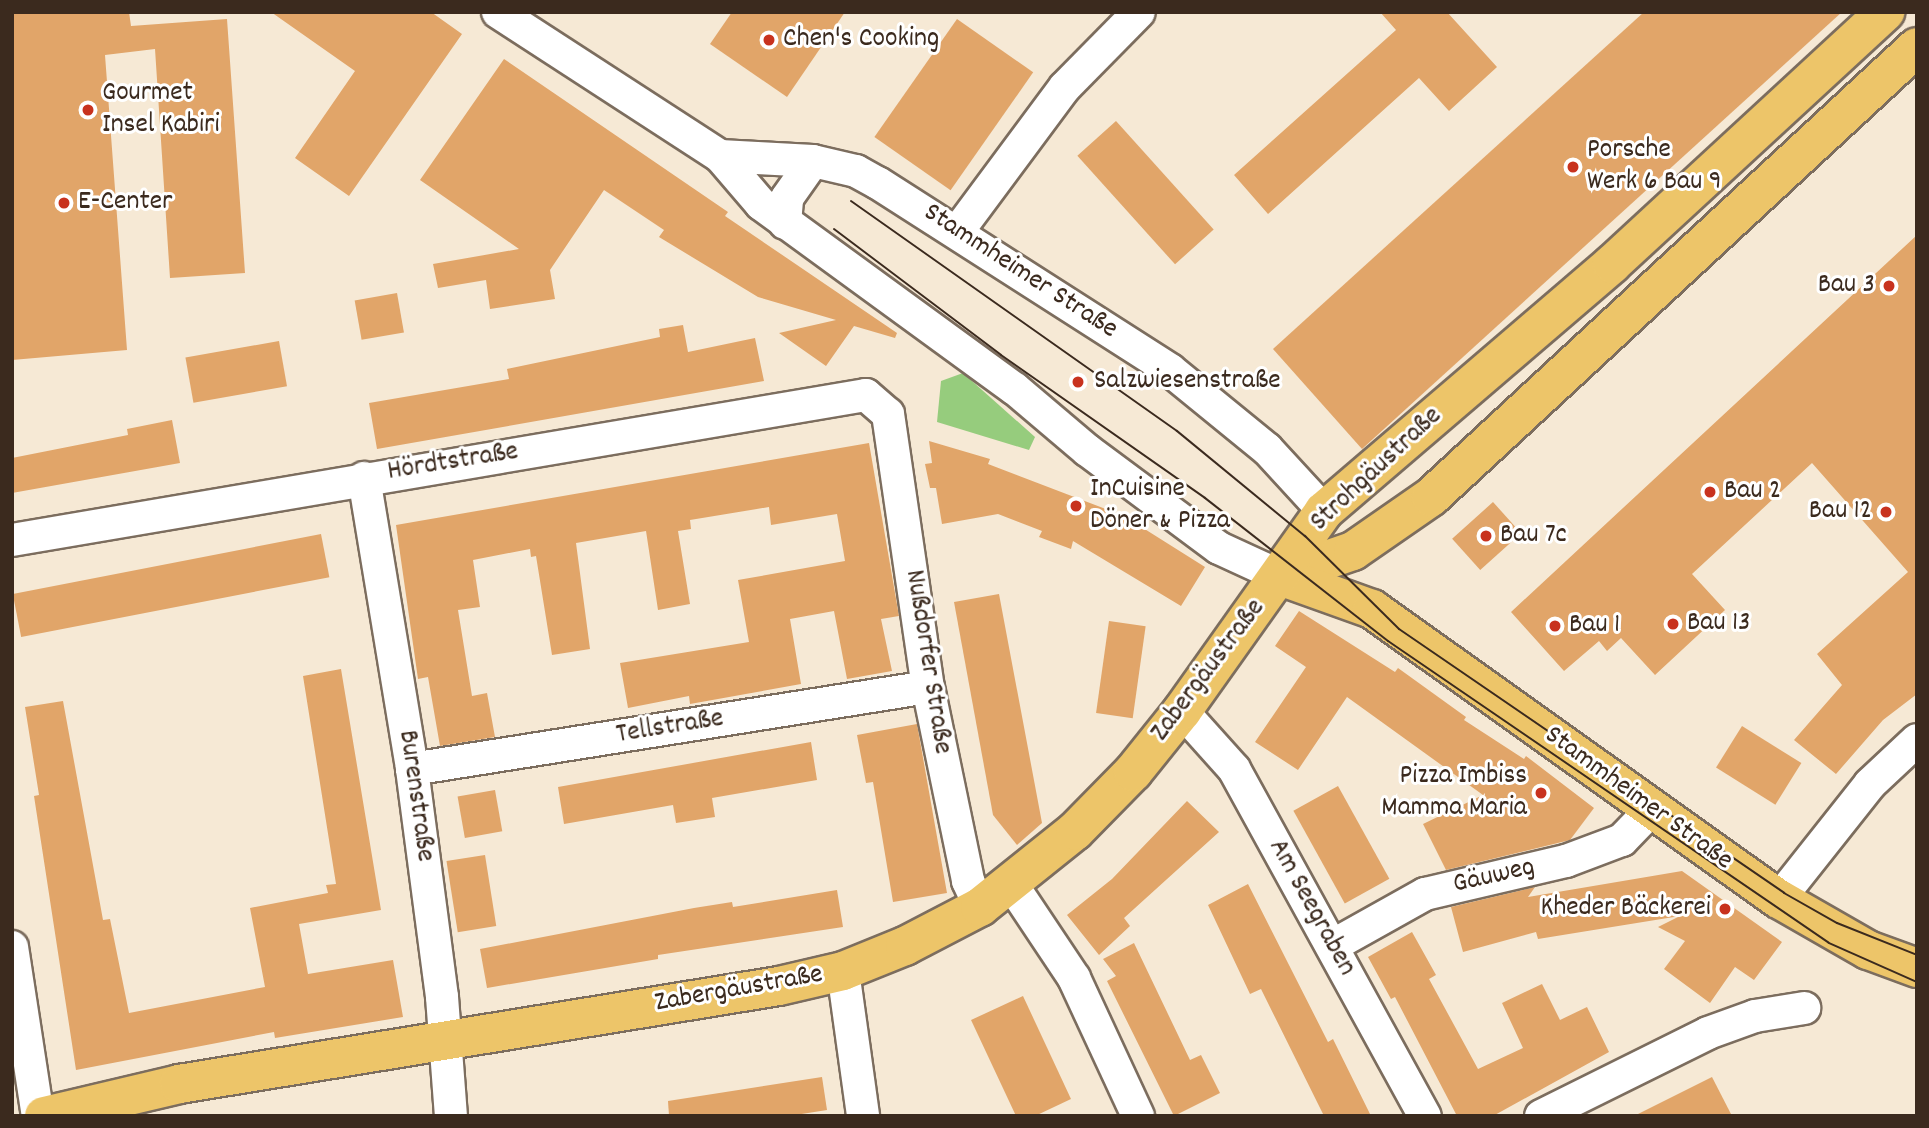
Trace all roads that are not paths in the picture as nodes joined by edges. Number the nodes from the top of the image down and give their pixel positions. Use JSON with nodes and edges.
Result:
{"nodes":[{"id":1,"x":498,"y":12,"type":"edge"},
{"id":2,"x":1139,"y":12,"type":"edge"},
{"id":3,"x":1885,"y":12,"type":"edge"},
{"id":4,"x":1917,"y":47,"type":"edge"},
{"id":5,"x":720,"y":156,"type":"junction"},
{"id":6,"x":813,"y":161,"type":"junction"},
{"id":7,"x":785,"y":223,"type":"junction"},
{"id":8,"x":958,"y":231,"type":"junction"},
{"id":9,"x":888,"y":414,"type":"joint"},
{"id":10,"x":364,"y":478,"type":"junction"},
{"id":11,"x":1324,"y":511,"type":"junction"},
{"id":12,"x":12,"y":540,"type":"edge"},
{"id":13,"x":1353,"y":551,"type":"junction"},
{"id":14,"x":1280,"y":576,"type":"junction"},
{"id":15,"x":1372,"y":609,"type":"junction"},
{"id":16,"x":928,"y":687,"type":"junction"},
{"id":17,"x":1182,"y":711,"type":"junction"},
{"id":18,"x":1917,"y":740,"type":"edge"},
{"id":19,"x":412,"y":769,"type":"junction"},
{"id":20,"x":1652,"y":809,"type":"junction"},
{"id":21,"x":1012,"y":885,"type":"junction"},
{"id":22,"x":1779,"y":899,"type":"junction"},
{"id":23,"x":980,"y":907,"type":"junction"},
{"id":24,"x":1332,"y":946,"type":"junction"},
{"id":25,"x":12,"y":947,"type":"edge"},
{"id":26,"x":1917,"y":968,"type":"edge"},
{"id":27,"x":843,"y":971,"type":"junction"},
{"id":28,"x":1804,"y":1008,"type":"dead end"},
{"id":29,"x":442,"y":1038,"type":"junction"},
{"id":30,"x":41,"y":1116,"type":"edge"},
{"id":31,"x":451,"y":1116,"type":"edge"},
{"id":32,"x":863,"y":1116,"type":"edge"},
{"id":33,"x":1138,"y":1116,"type":"edge"},
{"id":34,"x":1425,"y":1116,"type":"edge"},
{"id":35,"x":1541,"y":1116,"type":"edge"}],
"edges":[{"from":1,"to":5,"type":"street","name":"Stammheimer Straße"},
{"from":2,"to":8,"type":"street"},
{"from":3,"to":11,"type":"main road","name":"Strohgäustraße"},
{"from":4,"to":13,"type":"main road","name":"Strohgäustraße"},
{"from":5,"to":6,"type":"street","name":"Stammheimer Straße"},
{"from":5,"to":7,"type":"street","name":"Stammheimer Straße"},
{"from":6,"to":7,"type":"street"},
{"from":6,"to":8,"type":"street","name":"Stammheimer Straße"},
{"from":7,"to":14,"type":"street","name":"Stammheimer Straße"},
{"from":8,"to":11,"type":"street","name":"Stammheimer Straße"},
{"from":9,"to":10,"type":"street","name":"Hördtstraße"},
{"from":9,"to":16,"type":"street","name":"Nußdorfer Straße"},
{"from":10,"to":12,"type":"street","name":"Hördtstraße"},
{"from":10,"to":19,"type":"street","name":"Burenstraße"},
{"from":11,"to":13,"type":"main road","name":"Stammheimer Straße"},
{"from":11,"to":14,"type":"main road","name":"Strohgäustraße"},
{"from":13,"to":14,"type":"main road","name":"Strohgäustraße"},
{"from":13,"to":15,"type":"main road","name":"Stammheimer Straße"},
{"from":14,"to":15,"type":"main road","name":"Stammheimer Straße"},
{"from":14,"to":17,"type":"main road","name":"Zabergäustraße"},
{"from":15,"to":20,"type":"main road","name":"Stammheimer Straße"},
{"from":16,"to":19,"type":"street","name":"Tellstraße"},
{"from":16,"to":23,"type":"street","name":"Nußdorfer Straße"},
{"from":17,"to":21,"type":"main road","name":"Zabergäustraße"},
{"from":17,"to":24,"type":"street","name":"Am Seegraben"},
{"from":18,"to":22,"type":"street"},
{"from":19,"to":29,"type":"street","name":"Burenstraße"},
{"from":20,"to":22,"type":"main road","name":"Stammheimer Straße"},
{"from":20,"to":24,"type":"street","name":"Gäuweg"},
{"from":21,"to":23,"type":"main road","name":"Zabergäustraße"},
{"from":21,"to":33,"type":"street"},
{"from":22,"to":26,"type":"main road","name":"Stammheimer Straße"},
{"from":23,"to":27,"type":"main road","name":"Zabergäustraße"},
{"from":24,"to":34,"type":"street","name":"Am Seegraben"},
{"from":25,"to":30,"type":"street"},
{"from":27,"to":29,"type":"main road","name":"Zabergäustraße"},
{"from":27,"to":32,"type":"street"},
{"from":28,"to":35,"type":"street"},
{"from":29,"to":30,"type":"main road","name":"Zabergäustraße"},
{"from":29,"to":31,"type":"street","name":"Burenstraße"}]}
